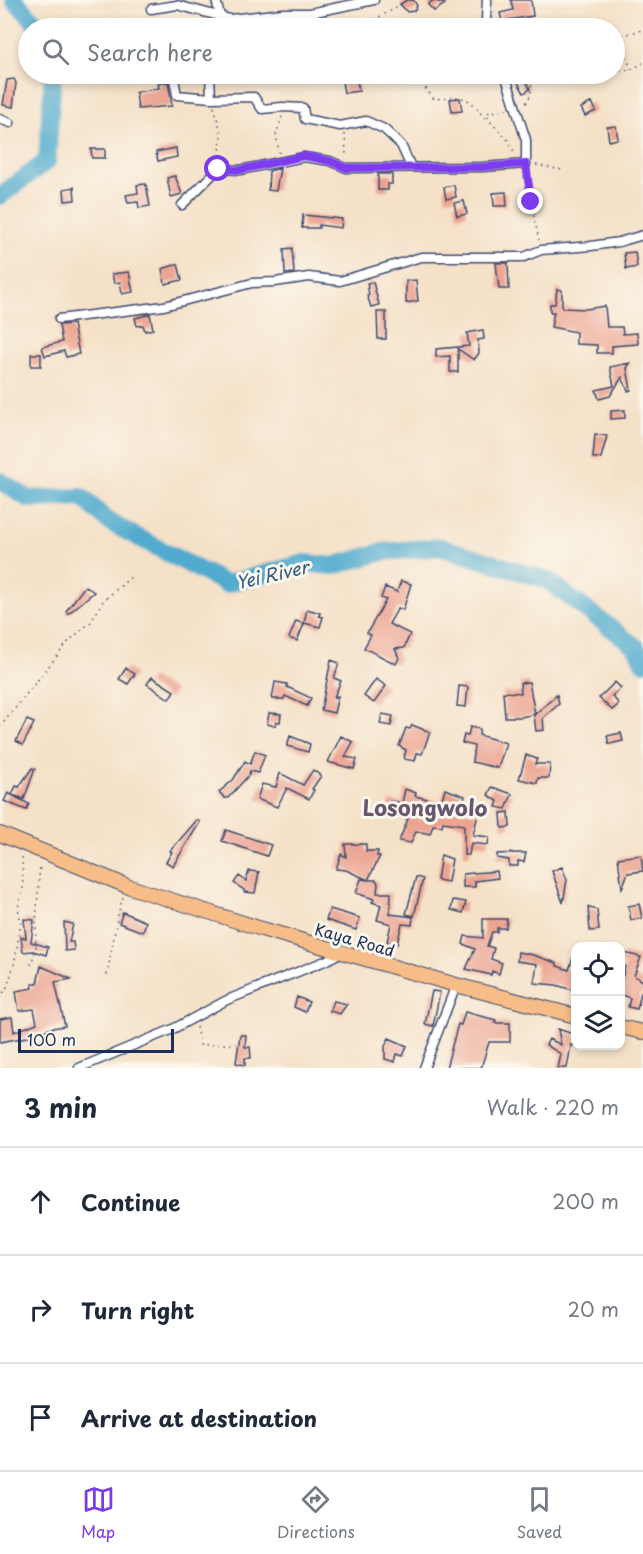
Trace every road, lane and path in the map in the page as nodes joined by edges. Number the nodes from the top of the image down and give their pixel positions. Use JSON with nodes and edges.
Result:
{"nodes":[{"id":1,"x":216,"y":0,"type":"edge"},
{"id":2,"x":374,"y":0,"type":"edge"},
{"id":3,"x":402,"y":0,"type":"edge"},
{"id":4,"x":487,"y":0,"type":"edge"},
{"id":5,"x":151,"y":9,"type":"dead end"},
{"id":6,"x":220,"y":16,"type":"junction"},
{"id":7,"x":227,"y":18,"type":"edge"},
{"id":8,"x":239,"y":18,"type":"edge"},
{"id":9,"x":377,"y":18,"type":"edge"},
{"id":10,"x":486,"y":18,"type":"edge"},
{"id":11,"x":643,"y":30,"type":"edge"},
{"id":12,"x":625,"y":34,"type":"edge"},
{"id":13,"x":625,"y":50,"type":"edge"},
{"id":14,"x":643,"y":63,"type":"edge"},
{"id":15,"x":630,"y":70,"type":"junction"},
{"id":16,"x":625,"y":71,"type":"edge"},
{"id":17,"x":175,"y":84,"type":"edge"},
{"id":18,"x":210,"y":84,"type":"edge"},
{"id":19,"x":424,"y":84,"type":"edge"},
{"id":20,"x":509,"y":84,"type":"edge"},
{"id":21,"x":531,"y":84,"type":"edge"},
{"id":22,"x":211,"y":98,"type":"junction"},
{"id":23,"x":282,"y":107,"type":"junction"},
{"id":24,"x":517,"y":108,"type":"junction"},
{"id":25,"x":0,"y":119,"type":"edge"},
{"id":26,"x":489,"y":120,"type":"junction"},
{"id":27,"x":10,"y":123,"type":"dead end"},
{"id":28,"x":340,"y":126,"type":"junction"},
{"id":29,"x":515,"y":154,"type":"dead end"},
{"id":30,"x":282,"y":161,"type":"junction"},
{"id":31,"x":526,"y":164,"type":"junction"},
{"id":32,"x":411,"y":167,"type":"junction"},
{"id":33,"x":346,"y":168,"type":"junction"},
{"id":34,"x":218,"y":169,"type":"junction"},
{"id":35,"x":562,"y":170,"type":"dead end"},
{"id":36,"x":182,"y":205,"type":"dead end"},
{"id":37,"x":643,"y":235,"type":"edge"},
{"id":38,"x":541,"y":250,"type":"junction"},
{"id":39,"x":59,"y":319,"type":"dead end"},
{"id":40,"x":132,"y":576,"type":"dead end"},
{"id":41,"x":0,"y":727,"type":"edge"},
{"id":42,"x":0,"y":834,"type":"edge"},
{"id":43,"x":22,"y":843,"type":"junction"},
{"id":44,"x":40,"y":851,"type":"junction"},
{"id":45,"x":127,"y":886,"type":"junction"},
{"id":46,"x":342,"y":952,"type":"junction"},
{"id":47,"x":31,"y":965,"type":"dead end"},
{"id":48,"x":107,"y":975,"type":"dead end"},
{"id":49,"x":456,"y":985,"type":"junction"},
{"id":50,"x":0,"y":998,"type":"edge"},
{"id":51,"x":571,"y":1015,"type":"edge"},
{"id":52,"x":194,"y":1018,"type":"junction"},
{"id":53,"x":625,"y":1028,"type":"edge"},
{"id":54,"x":643,"y":1032,"type":"edge"},
{"id":55,"x":236,"y":1044,"type":"dead end"},
{"id":56,"x":80,"y":1068,"type":"edge"},
{"id":57,"x":424,"y":1068,"type":"edge"}],
"edges":[{"from":1,"to":6,"type":"street"},
{"from":2,"to":8,"type":"street"},
{"from":3,"to":9,"type":"path"},
{"from":4,"to":10,"type":"street"},
{"from":5,"to":6,"type":"street"},
{"from":6,"to":7,"type":"street"},
{"from":11,"to":12,"type":"path"},
{"from":13,"to":15,"type":"path"},
{"from":14,"to":15,"type":"path"},
{"from":15,"to":16,"type":"path"},
{"from":17,"to":22,"type":"street"},
{"from":18,"to":22,"type":"street"},
{"from":19,"to":26,"type":"path"},
{"from":20,"to":24,"type":"street"},
{"from":21,"to":24,"type":"path"},
{"from":22,"to":23,"type":"street"},
{"from":22,"to":34,"type":"path"},
{"from":23,"to":28,"type":"street"},
{"from":23,"to":30,"type":"path"},
{"from":24,"to":26,"type":"path"},
{"from":24,"to":31,"type":"street"},
{"from":25,"to":27,"type":"street"},
{"from":26,"to":29,"type":"path"},
{"from":28,"to":32,"type":"street"},
{"from":28,"to":33,"type":"path"},
{"from":30,"to":33,"type":"street"},
{"from":30,"to":34,"type":"street"},
{"from":31,"to":32,"type":"street"},
{"from":31,"to":35,"type":"path"},
{"from":31,"to":38,"type":"path"},
{"from":32,"to":33,"type":"street"},
{"from":34,"to":36,"type":"street"},
{"from":37,"to":38,"type":"street"},
{"from":38,"to":39,"type":"street"},
{"from":40,"to":41,"type":"path"},
{"from":42,"to":43,"type":"main road","name":"Kaya Road"},
{"from":43,"to":44,"type":"main road","name":"Kaya Road"},
{"from":43,"to":50,"type":"path"},
{"from":44,"to":45,"type":"main road","name":"Kaya Road"},
{"from":44,"to":47,"type":"path"},
{"from":45,"to":46,"type":"main road","name":"Kaya Road"},
{"from":45,"to":48,"type":"path"},
{"from":46,"to":49,"type":"main road","name":"Kaya Road"},
{"from":46,"to":52,"type":"street"},
{"from":49,"to":51,"type":"main road","name":"Kaya Road"},
{"from":49,"to":57,"type":"street"},
{"from":52,"to":55,"type":"path"},
{"from":52,"to":56,"type":"street"},
{"from":53,"to":54,"type":"main road"}]}
